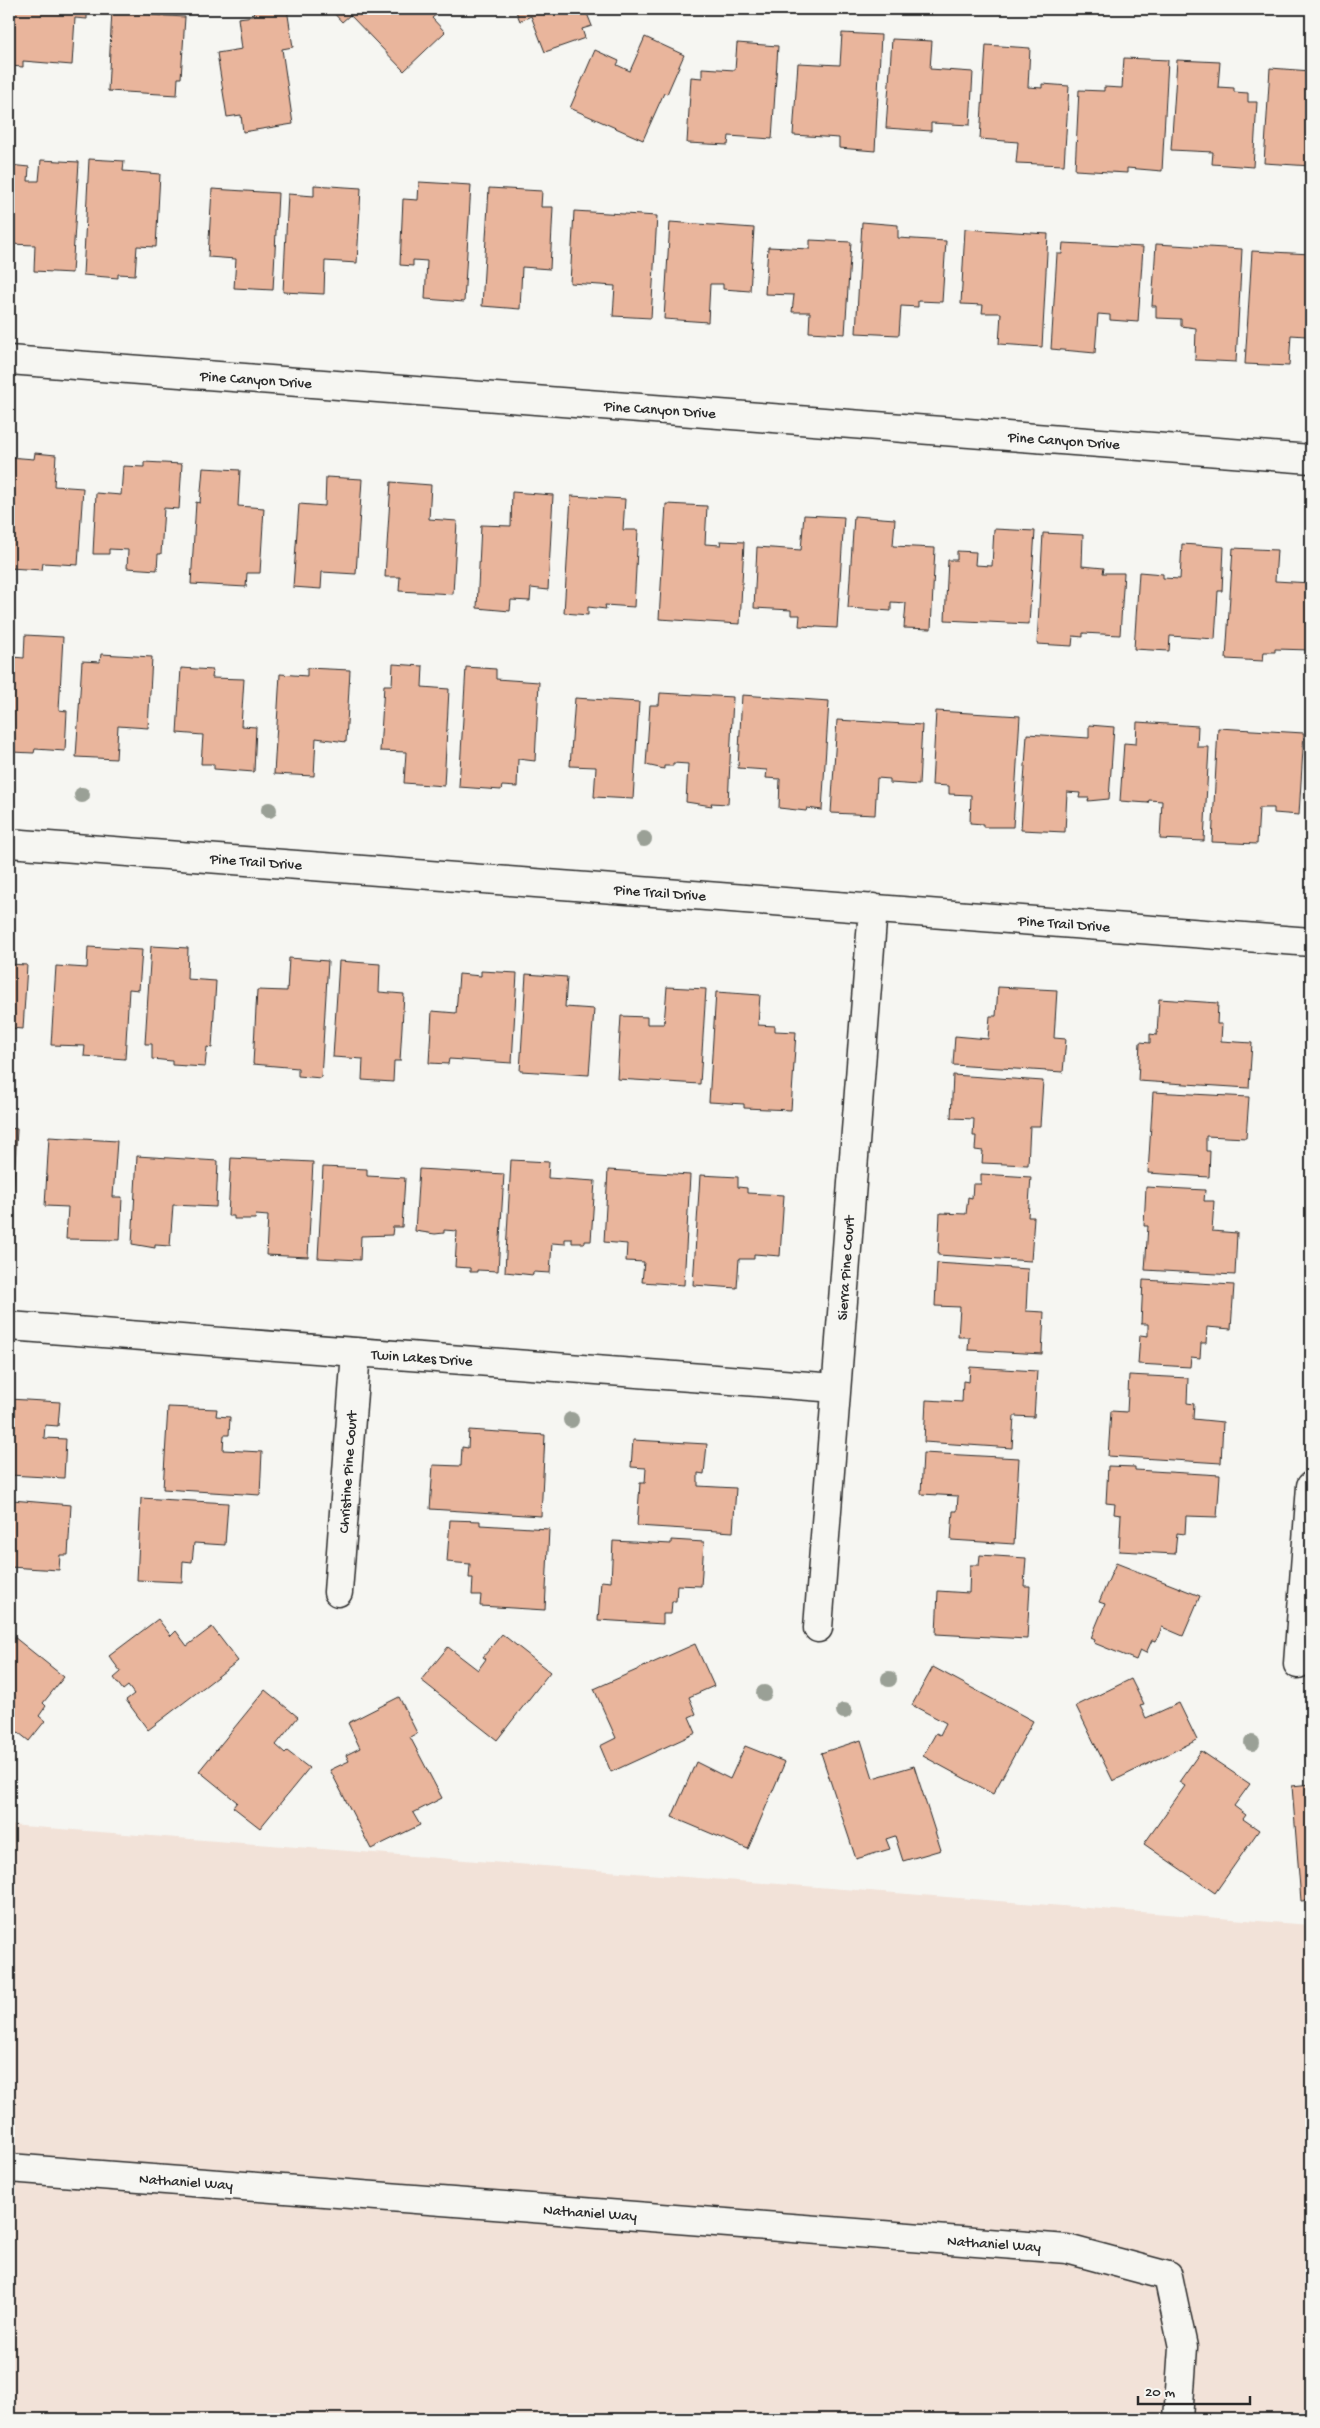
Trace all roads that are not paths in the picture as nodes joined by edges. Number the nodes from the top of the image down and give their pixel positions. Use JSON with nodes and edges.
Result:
{"nodes":[{"id":1,"x":9,"y":360,"type":"edge"},
{"id":2,"x":1311,"y":459,"type":"edge"},
{"id":3,"x":9,"y":843,"type":"edge"},
{"id":4,"x":872,"y":908,"type":"junction"},
{"id":5,"x":1311,"y":942,"type":"edge"},
{"id":6,"x":9,"y":1326,"type":"edge"},
{"id":7,"x":356,"y":1352,"type":"junction"},
{"id":8,"x":836,"y":1388,"type":"junction"},
{"id":9,"x":1311,"y":1486,"type":"edge"},
{"id":10,"x":338,"y":1592,"type":"dead end"},
{"id":11,"x":818,"y":1628,"type":"dead end"},
{"id":12,"x":1298,"y":1664,"type":"dead end"},
{"id":13,"x":9,"y":2168,"type":"edge"},
{"id":14,"x":1178,"y":2419,"type":"edge"}],
"edges":[{"from":1,"to":2,"type":"street","name":"Pine Canyon Drive"},
{"from":3,"to":4,"type":"street","name":"Pine Trail Drive"},
{"from":4,"to":5,"type":"street","name":"Pine Trail Drive"},
{"from":4,"to":8,"type":"street","name":"Sierra Pine Court"},
{"from":6,"to":7,"type":"street","name":"Twin Lakes Drive"},
{"from":7,"to":8,"type":"street","name":"Twin Lakes Drive"},
{"from":7,"to":10,"type":"street","name":"Christine Pine Court"},
{"from":8,"to":11,"type":"street","name":"Sierra Pine Court"},
{"from":9,"to":12,"type":"street"},
{"from":13,"to":14,"type":"street","name":"Nathaniel Way"}]}
